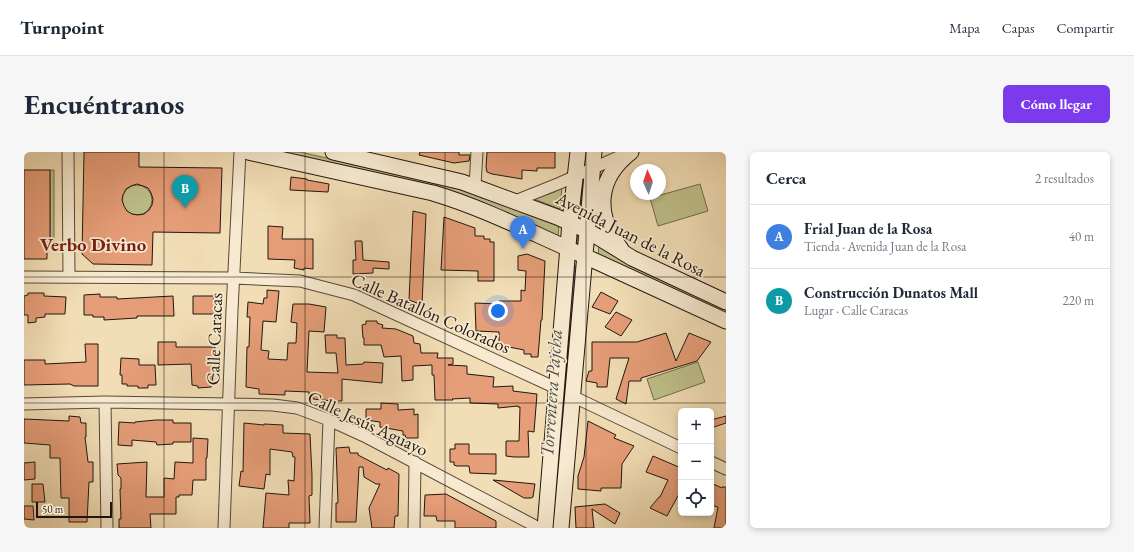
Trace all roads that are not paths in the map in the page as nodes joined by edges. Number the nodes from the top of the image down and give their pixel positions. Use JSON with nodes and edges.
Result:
{"nodes":[{"id":1,"x":68,"y":152,"type":"edge"},
{"id":2,"x":240,"y":152,"type":"edge"},
{"id":3,"x":248,"y":152,"type":"edge"},
{"id":4,"x":333,"y":152,"type":"edge"},
{"id":5,"x":477,"y":152,"type":"edge"},
{"id":6,"x":578,"y":152,"type":"edge"},
{"id":7,"x":594,"y":152,"type":"edge"},
{"id":8,"x":630,"y":152,"type":"edge"},
{"id":9,"x":592,"y":168,"type":"junction"},
{"id":10,"x":575,"y":176,"type":"junction"},
{"id":11,"x":475,"y":186,"type":"junction"},
{"id":12,"x":515,"y":201,"type":"junction"},
{"id":13,"x":570,"y":222,"type":"junction"},
{"id":14,"x":588,"y":231,"type":"junction"},
{"id":15,"x":569,"y":249,"type":"junction"},
{"id":16,"x":585,"y":256,"type":"junction"},
{"id":17,"x":632,"y":258,"type":"junction"},
{"id":18,"x":69,"y":276,"type":"junction"},
{"id":19,"x":24,"y":277,"type":"edge"},
{"id":20,"x":234,"y":278,"type":"junction"},
{"id":21,"x":726,"y":302,"type":"edge"},
{"id":22,"x":726,"y":321,"type":"edge"},
{"id":23,"x":556,"y":388,"type":"junction"},
{"id":24,"x":572,"y":396,"type":"junction"},
{"id":25,"x":105,"y":402,"type":"junction"},
{"id":26,"x":24,"y":404,"type":"edge"},
{"id":27,"x":229,"y":404,"type":"junction"},
{"id":28,"x":329,"y":420,"type":"junction"},
{"id":29,"x":678,"y":447,"type":"edge"},
{"id":30,"x":415,"y":462,"type":"junction"},
{"id":31,"x":714,"y":463,"type":"edge"},
{"id":32,"x":726,"y":469,"type":"edge"},
{"id":33,"x":107,"y":528,"type":"edge"},
{"id":34,"x":224,"y":528,"type":"edge"},
{"id":35,"x":325,"y":528,"type":"edge"},
{"id":36,"x":414,"y":528,"type":"edge"},
{"id":37,"x":539,"y":528,"type":"edge"},
{"id":38,"x":546,"y":528,"type":"edge"},
{"id":39,"x":561,"y":528,"type":"edge"}],
"edges":[{"from":1,"to":18,"type":"street"},
{"from":2,"to":20,"type":"street","name":"Calle Caracas"},
{"from":3,"to":15,"type":"main road","name":"Avenida Juan de la Rosa"},
{"from":4,"to":11,"type":"main road","name":"Avenida Juan de la Rosa"},
{"from":5,"to":11,"type":"street"},
{"from":6,"to":10,"type":"main road"},
{"from":7,"to":9,"type":"main road"},
{"from":8,"to":9,"type":"street"},
{"from":8,"to":17,"type":"main road"},
{"from":9,"to":10,"type":"street"},
{"from":9,"to":14,"type":"main road"},
{"from":10,"to":12,"type":"street"},
{"from":10,"to":13,"type":"main road"},
{"from":11,"to":12,"type":"main road","name":"Avenida Juan de la Rosa"},
{"from":12,"to":13,"type":"main road","name":"Avenida Juan de la Rosa"},
{"from":13,"to":14,"type":"main road","name":"Avenida Juan de la Rosa"},
{"from":13,"to":15,"type":"main road"},
{"from":14,"to":16,"type":"main road"},
{"from":14,"to":17,"type":"main road","name":"Avenida Juan de la Rosa"},
{"from":15,"to":16,"type":"main road","name":"Avenida Juan de la Rosa"},
{"from":15,"to":23,"type":"main road"},
{"from":16,"to":22,"type":"main road","name":"Avenida Juan de la Rosa"},
{"from":16,"to":24,"type":"main road"},
{"from":17,"to":21,"type":"main road","name":"Avenida Juan de la Rosa"},
{"from":18,"to":19,"type":"street","name":"Calle Batallón Colorados"},
{"from":18,"to":20,"type":"street","name":"Calle Batallón Colorados"},
{"from":20,"to":23,"type":"street","name":"Calle Batallón Colorados"},
{"from":20,"to":27,"type":"street","name":"Calle Caracas"},
{"from":23,"to":38,"type":"main road"},
{"from":24,"to":29,"type":"street"},
{"from":24,"to":39,"type":"main road"},
{"from":25,"to":26,"type":"street","name":"Calle Jesús Aguayo"},
{"from":25,"to":27,"type":"street","name":"Calle Jesús Aguayo"},
{"from":25,"to":33,"type":"street"},
{"from":27,"to":28,"type":"street","name":"Calle Jesús Aguayo"},
{"from":27,"to":34,"type":"street","name":"Calle Caracas"},
{"from":28,"to":30,"type":"street","name":"Calle Jesús Aguayo"},
{"from":28,"to":35,"type":"street"},
{"from":30,"to":36,"type":"street"},
{"from":30,"to":37,"type":"street","name":"Calle Jesús Aguayo"},
{"from":31,"to":32,"type":"street"}]}
